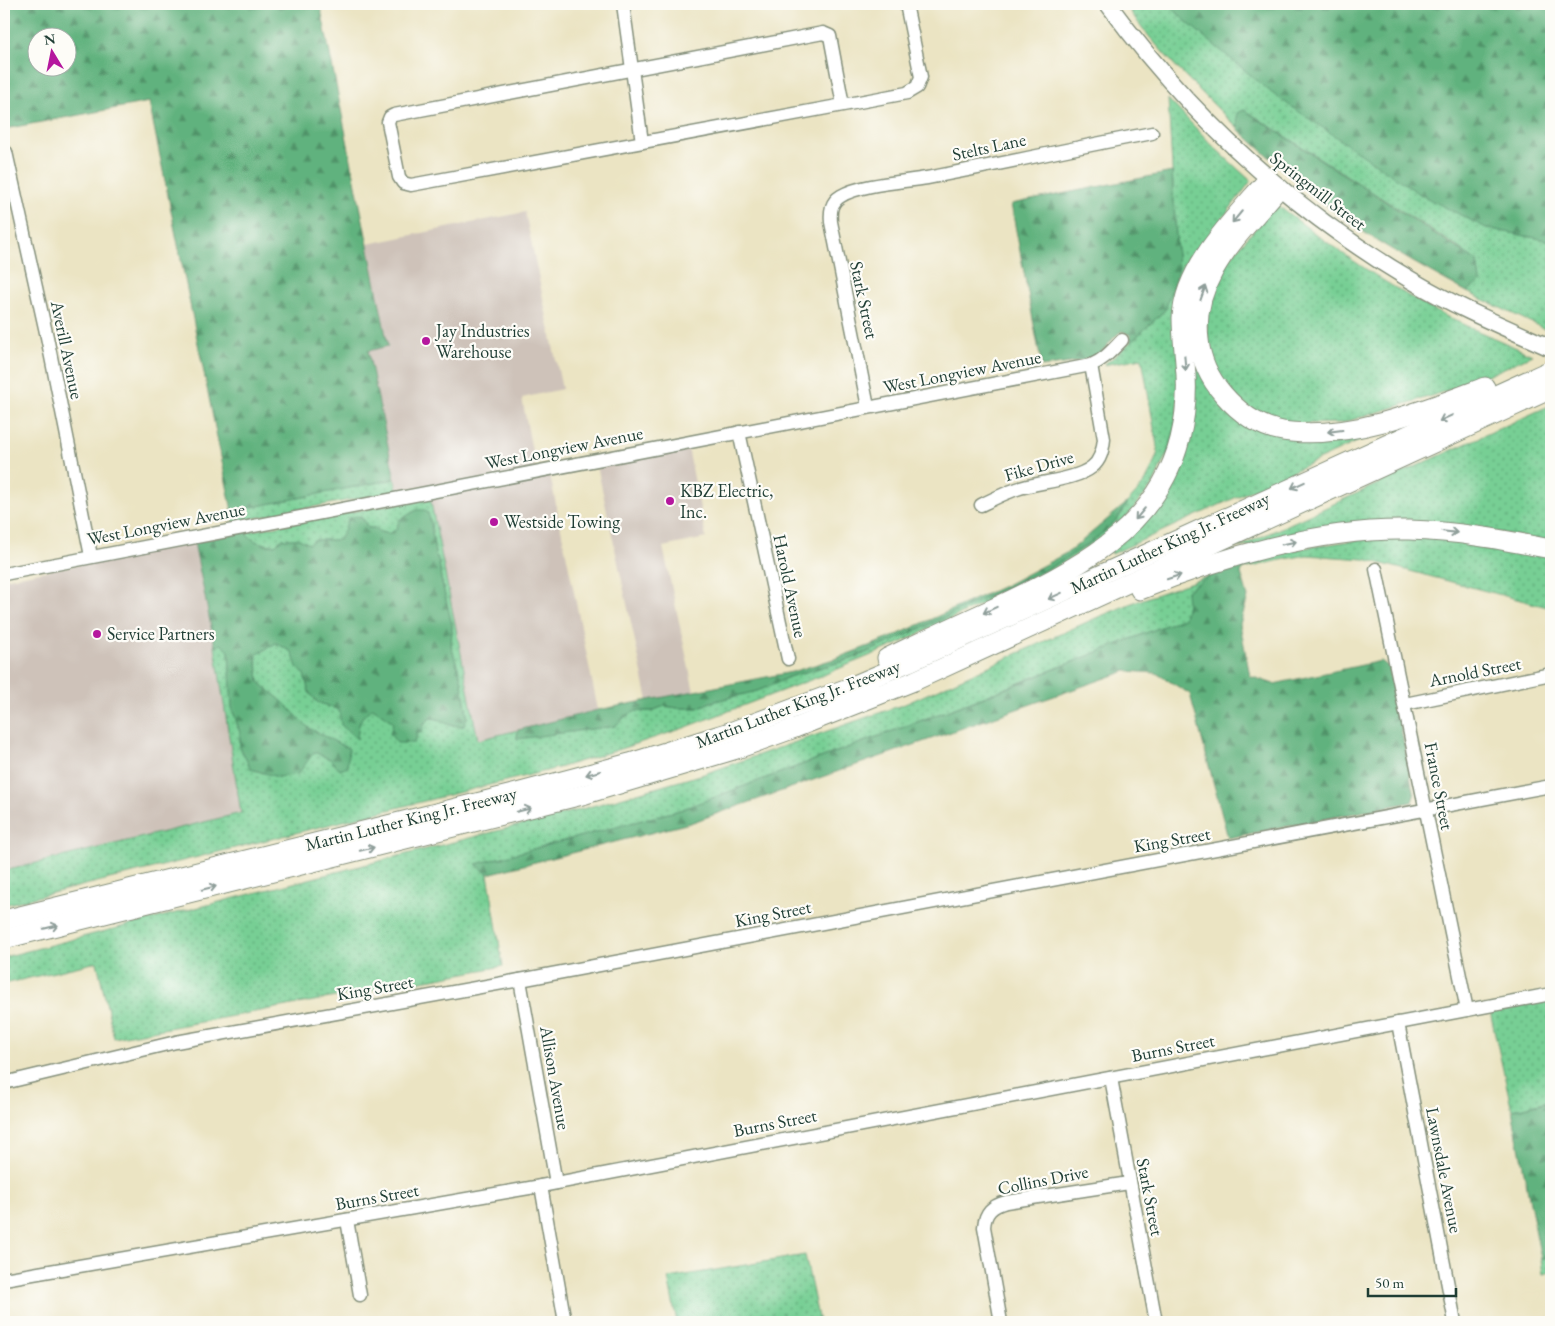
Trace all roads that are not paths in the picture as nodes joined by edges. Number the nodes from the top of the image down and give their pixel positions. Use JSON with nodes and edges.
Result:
{"nodes":[{"id":1,"x":623,"y":4,"type":"edge"},
{"id":2,"x":906,"y":4,"type":"edge"},
{"id":3,"x":1108,"y":4,"type":"edge"},
{"id":4,"x":633,"y":70,"type":"junction"},
{"id":5,"x":843,"y":105,"type":"junction"},
{"id":6,"x":1152,"y":133,"type":"dead end"},
{"id":7,"x":642,"y":142,"type":"junction"},
{"id":8,"x":6,"y":152,"type":"dead end"},
{"id":9,"x":1273,"y":184,"type":"junction"},
{"id":10,"x":835,"y":201,"type":"joint"},
{"id":11,"x":1122,"y":340,"type":"dead end"},
{"id":12,"x":1551,"y":348,"type":"edge"},
{"id":13,"x":1551,"y":358,"type":"edge"},
{"id":14,"x":1091,"y":365,"type":"junction"},
{"id":15,"x":1551,"y":370,"type":"edge"},
{"id":16,"x":1501,"y":387,"type":"junction"},
{"id":17,"x":1551,"y":389,"type":"edge"},
{"id":18,"x":868,"y":407,"type":"junction"},
{"id":19,"x":740,"y":432,"type":"junction"},
{"id":20,"x":981,"y":504,"type":"dead end"},
{"id":21,"x":1551,"y":549,"type":"edge"},
{"id":22,"x":91,"y":556,"type":"junction"},
{"id":23,"x":1376,"y":568,"type":"dead end"},
{"id":24,"x":4,"y":574,"type":"edge"},
{"id":25,"x":788,"y":659,"type":"dead end"},
{"id":26,"x":1551,"y":674,"type":"edge"},
{"id":27,"x":1405,"y":704,"type":"junction"},
{"id":28,"x":853,"y":705,"type":"junction"},
{"id":29,"x":630,"y":763,"type":"junction"},
{"id":30,"x":1551,"y":786,"type":"edge"},
{"id":31,"x":1426,"y":810,"type":"junction"},
{"id":32,"x":4,"y":920,"type":"edge"},
{"id":33,"x":4,"y":939,"type":"edge"},
{"id":34,"x":520,"y":980,"type":"junction"},
{"id":35,"x":1551,"y":994,"type":"edge"},
{"id":36,"x":1467,"y":1010,"type":"junction"},
{"id":37,"x":1398,"y":1023,"type":"junction"},
{"id":38,"x":1111,"y":1078,"type":"junction"},
{"id":39,"x":4,"y":1083,"type":"edge"},
{"id":40,"x":1129,"y":1182,"type":"junction"},
{"id":41,"x":556,"y":1183,"type":"junction"},
{"id":42,"x":541,"y":1186,"type":"junction"},
{"id":43,"x":347,"y":1220,"type":"junction"},
{"id":44,"x":4,"y":1279,"type":"edge"},
{"id":45,"x":360,"y":1295,"type":"dead end"},
{"id":46,"x":565,"y":1322,"type":"edge"},
{"id":47,"x":1001,"y":1322,"type":"edge"},
{"id":48,"x":1156,"y":1322,"type":"edge"},
{"id":49,"x":1455,"y":1322,"type":"edge"}],
"edges":[{"from":1,"to":4,"type":"street"},
{"from":2,"to":5,"type":"street"},
{"from":3,"to":9,"type":"main road","name":"Springmill Street"},
{"from":4,"to":5,"type":"street"},
{"from":4,"to":7,"type":"street"},
{"from":4,"to":7,"type":"street"},
{"from":5,"to":7,"type":"street"},
{"from":6,"to":10,"type":"street","name":"Stelts Lane"},
{"from":8,"to":22,"type":"street","name":"Averill Avenue"},
{"from":9,"to":12,"type":"main road","name":"Springmill Street"},
{"from":16,"to":9,"type":"highway","one_way":true},
{"from":9,"to":29,"type":"highway","one_way":true},
{"from":10,"to":18,"type":"street","name":"Stark Street"},
{"from":11,"to":14,"type":"street","name":"West Longview Avenue"},
{"from":13,"to":16,"type":"highway"},
{"from":14,"to":18,"type":"street","name":"West Longview Avenue"},
{"from":14,"to":20,"type":"street","name":"Fike Drive"},
{"from":15,"to":16,"type":"highway","name":"Martin Luther King Jr. Freeway"},
{"from":16,"to":29,"type":"highway","name":"Martin Luther King Jr. Freeway","one_way":true},
{"from":17,"to":28,"type":"highway","name":"Martin Luther King Jr. Freeway"},
{"from":18,"to":19,"type":"street","name":"West Longview Avenue"},
{"from":19,"to":22,"type":"street","name":"West Longview Avenue"},
{"from":19,"to":25,"type":"street","name":"Harold Avenue"},
{"from":28,"to":21,"type":"highway","one_way":true},
{"from":22,"to":24,"type":"street","name":"West Longview Avenue"},
{"from":23,"to":27,"type":"street","name":"France Street"},
{"from":26,"to":27,"type":"street","name":"Arnold Street"},
{"from":27,"to":31,"type":"street","name":"France Street"},
{"from":33,"to":28,"type":"highway","name":"Martin Luther King Jr. Freeway","one_way":true},
{"from":29,"to":32,"type":"highway","name":"Martin Luther King Jr. Freeway","one_way":true},
{"from":30,"to":31,"type":"street","name":"King Street"},
{"from":31,"to":34,"type":"street","name":"King Street"},
{"from":31,"to":36,"type":"street","name":"France Street"},
{"from":34,"to":39,"type":"street","name":"King Street"},
{"from":34,"to":41,"type":"street","name":"Allison Avenue"},
{"from":35,"to":36,"type":"street","name":"Burns Street"},
{"from":36,"to":37,"type":"street","name":"Burns Street"},
{"from":37,"to":38,"type":"street","name":"Burns Street"},
{"from":37,"to":49,"type":"street","name":"Lawnsdale Avenue"},
{"from":38,"to":40,"type":"street","name":"Stark Street"},
{"from":38,"to":41,"type":"street","name":"Burns Street"},
{"from":40,"to":47,"type":"street","name":"Collins Drive"},
{"from":40,"to":48,"type":"street","name":"Stark Street"},
{"from":41,"to":42,"type":"street","name":"Burns Street"},
{"from":42,"to":43,"type":"street","name":"Burns Street"},
{"from":42,"to":46,"type":"street"},
{"from":43,"to":44,"type":"street","name":"Burns Street"},
{"from":43,"to":45,"type":"street"}]}
